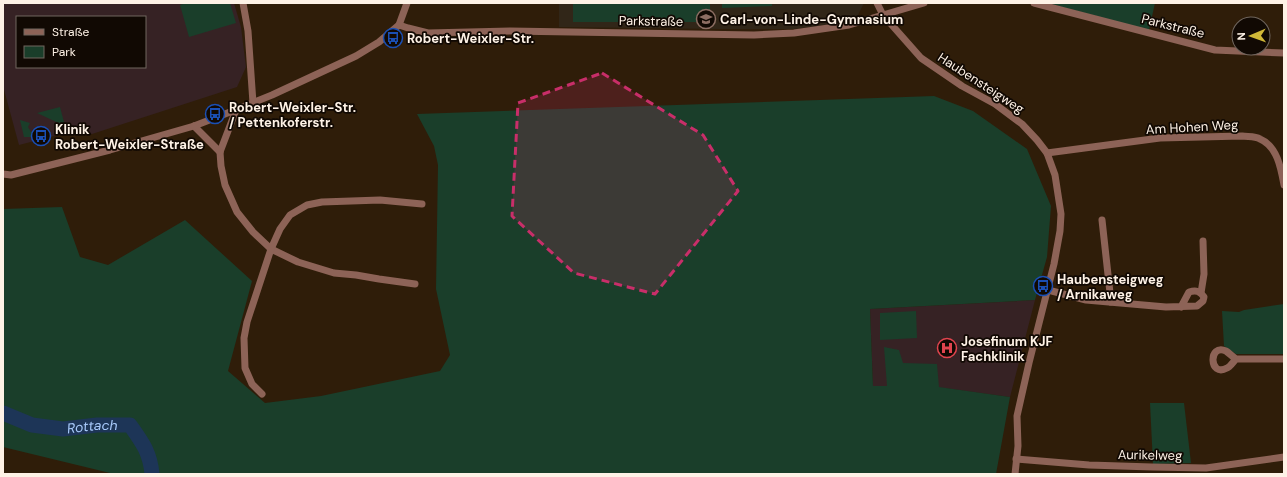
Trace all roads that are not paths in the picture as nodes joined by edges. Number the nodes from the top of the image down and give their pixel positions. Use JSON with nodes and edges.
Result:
{"nodes":[{"id":1,"x":243,"y":3,"type":"edge"},
{"id":2,"x":408,"y":3,"type":"edge"},
{"id":3,"x":877,"y":3,"type":"edge"},
{"id":4,"x":924,"y":3,"type":"edge"},
{"id":5,"x":1034,"y":3,"type":"edge"},
{"id":6,"x":883,"y":15,"type":"junction"},
{"id":7,"x":399,"y":25,"type":"junction"},
{"id":8,"x":1284,"y":53,"type":"edge"},
{"id":9,"x":253,"y":103,"type":"junction"},
{"id":10,"x":236,"y":110,"type":"junction"},
{"id":11,"x":194,"y":126,"type":"junction"},
{"id":12,"x":220,"y":152,"type":"junction"},
{"id":13,"x":1047,"y":153,"type":"junction"},
{"id":14,"x":3,"y":174,"type":"edge"},
{"id":15,"x":1284,"y":181,"type":"edge"},
{"id":16,"x":422,"y":204,"type":"dead end"},
{"id":17,"x":1102,"y":220,"type":"dead end"},
{"id":18,"x":1203,"y":242,"type":"dead end"},
{"id":19,"x":270,"y":249,"type":"junction"},
{"id":20,"x":415,"y":284,"type":"dead end"},
{"id":21,"x":1048,"y":290,"type":"junction"},
{"id":22,"x":1201,"y":293,"type":"junction"},
{"id":23,"x":1111,"y":302,"type":"junction"},
{"id":24,"x":1181,"y":307,"type":"junction"},
{"id":25,"x":1236,"y":359,"type":"dead end"},
{"id":26,"x":1284,"y":359,"type":"edge"},
{"id":27,"x":262,"y":394,"type":"dead end"},
{"id":28,"x":1284,"y":457,"type":"edge"},
{"id":29,"x":1016,"y":459,"type":"junction"},
{"id":30,"x":1015,"y":474,"type":"edge"}],
"edges":[{"from":1,"to":9,"type":"street"},
{"from":2,"to":7,"type":"street"},
{"from":3,"to":6,"type":"street","name":"Haubensteigweg"},
{"from":4,"to":6,"type":"street","name":"Parkstraße"},
{"from":5,"to":8,"type":"street","name":"Parkstraße"},
{"from":6,"to":7,"type":"street","name":"Parkstraße"},
{"from":6,"to":13,"type":"street","name":"Haubensteigweg"},
{"from":7,"to":9,"type":"street"},
{"from":9,"to":10,"type":"street"},
{"from":10,"to":11,"type":"street"},
{"from":10,"to":12,"type":"street"},
{"from":11,"to":12,"type":"street"},
{"from":11,"to":14,"type":"street"},
{"from":12,"to":19,"type":"street"},
{"from":13,"to":15,"type":"street","name":"Am Hohen Weg"},
{"from":13,"to":21,"type":"street","name":"Haubensteigweg"},
{"from":16,"to":19,"type":"street"},
{"from":17,"to":23,"type":"street"},
{"from":18,"to":22,"type":"street"},
{"from":19,"to":20,"type":"street"},
{"from":19,"to":27,"type":"street"},
{"from":21,"to":23,"type":"street"},
{"from":21,"to":29,"type":"street","name":"Haubensteigweg"},
{"from":22,"to":24,"type":"street"},
{"from":22,"to":24,"type":"street"},
{"from":23,"to":24,"type":"street"},
{"from":25,"to":26,"type":"street"},
{"from":28,"to":29,"type":"street","name":"Aurikelweg"},
{"from":29,"to":30,"type":"street","name":"Haubensteigweg"}]}
